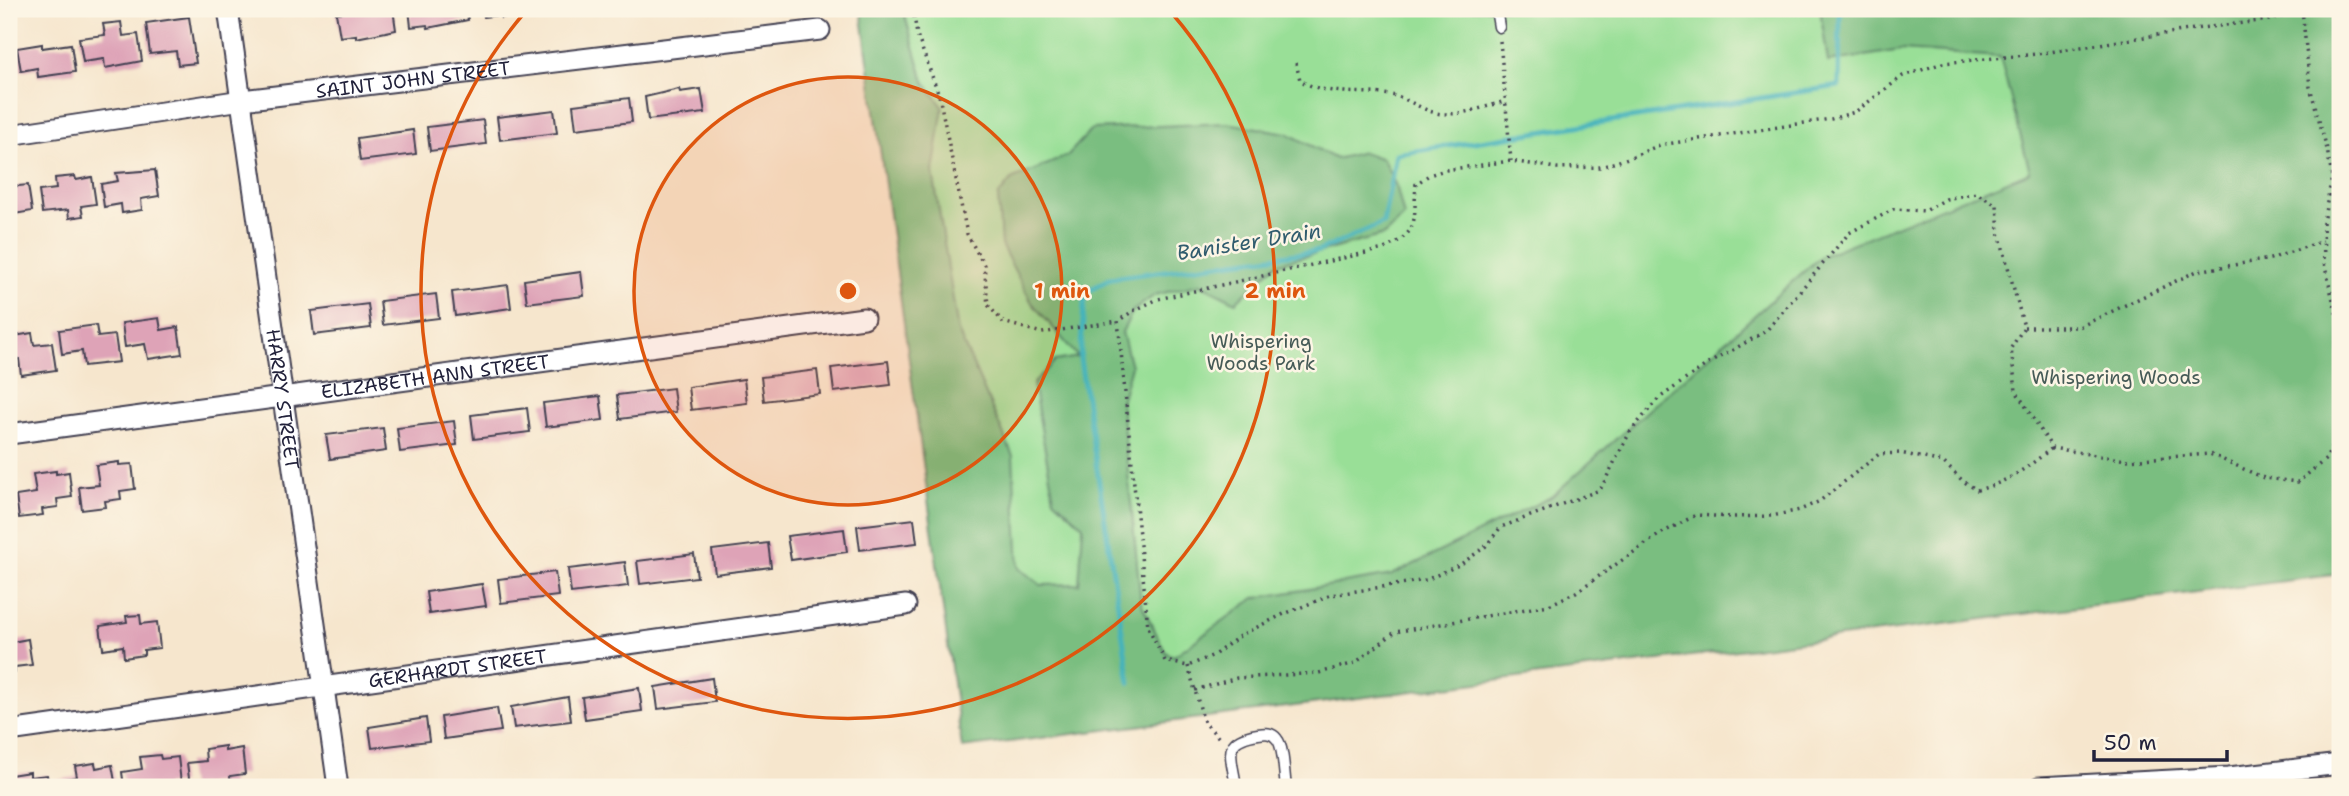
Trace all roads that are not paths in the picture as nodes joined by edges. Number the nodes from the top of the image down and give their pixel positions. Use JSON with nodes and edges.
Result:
{"nodes":[{"id":1,"x":228,"y":9,"type":"edge"},
{"id":2,"x":1496,"y":9,"type":"edge"},
{"id":3,"x":1499,"y":27,"type":"road end"},
{"id":4,"x":820,"y":30,"type":"dead end"},
{"id":5,"x":242,"y":100,"type":"junction"},
{"id":6,"x":9,"y":135,"type":"edge"},
{"id":7,"x":864,"y":318,"type":"dead end"},
{"id":8,"x":284,"y":397,"type":"junction"},
{"id":9,"x":9,"y":434,"type":"edge"},
{"id":10,"x":906,"y":605,"type":"dead end"},
{"id":11,"x":326,"y":687,"type":"junction"},
{"id":12,"x":9,"y":731,"type":"edge"},
{"id":13,"x":2340,"y":764,"type":"edge"},
{"id":14,"x":2230,"y":782,"type":"edge"},
{"id":15,"x":338,"y":787,"type":"edge"},
{"id":16,"x":1236,"y":787,"type":"edge"},
{"id":17,"x":1286,"y":787,"type":"edge"},
{"id":18,"x":2039,"y":787,"type":"edge"}],
"edges":[{"from":1,"to":5,"type":"street","name":"HARRY STREET"},
{"from":2,"to":3,"type":"lane"},
{"from":4,"to":5,"type":"street","name":"SAINT JOHN STREET"},
{"from":5,"to":6,"type":"street","name":"SAINT JOHN STREET"},
{"from":5,"to":8,"type":"street","name":"HARRY STREET"},
{"from":7,"to":8,"type":"street","name":"ELIZABETH ANN STREET"},
{"from":8,"to":9,"type":"street","name":"ELIZABETH ANN STREET"},
{"from":8,"to":11,"type":"street","name":"HARRY STREET"},
{"from":10,"to":11,"type":"street","name":"GERHARDT STREET"},
{"from":11,"to":12,"type":"street","name":"GERHARDT STREET"},
{"from":11,"to":15,"type":"street","name":"HARRY STREET"},
{"from":13,"to":14,"type":"street"},
{"from":14,"to":18,"type":"street"},
{"from":16,"to":17,"type":"lane"}]}
